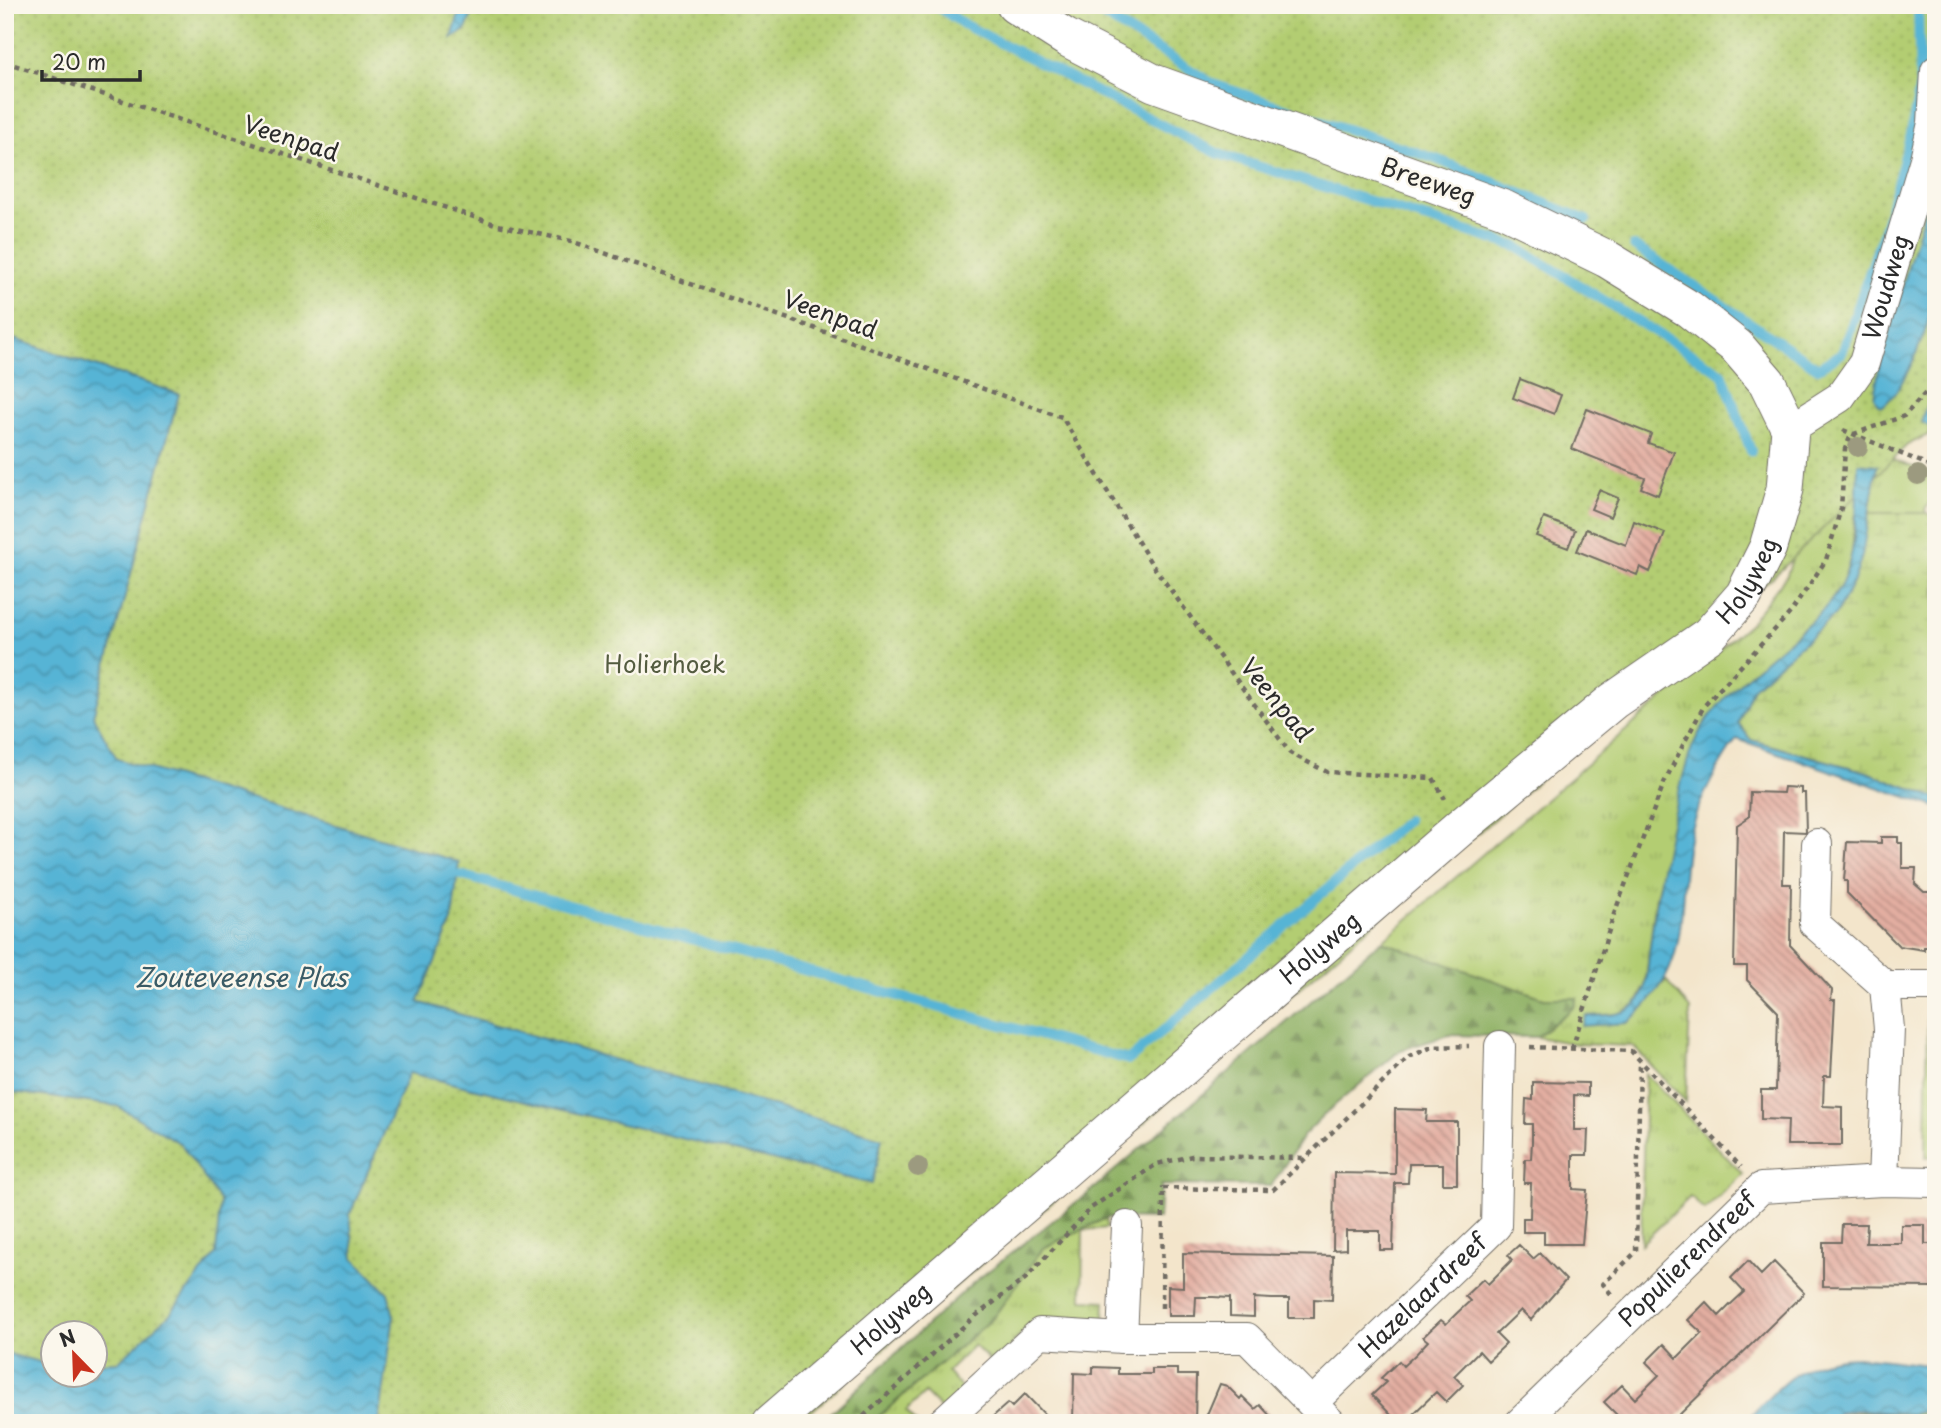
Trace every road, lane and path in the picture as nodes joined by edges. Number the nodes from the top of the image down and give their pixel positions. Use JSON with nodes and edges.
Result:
{"nodes":[{"id":1,"x":1015,"y":5,"type":"edge"},
{"id":2,"x":5,"y":62,"type":"edge"},
{"id":3,"x":1936,"y":71,"type":"edge"},
{"id":4,"x":1936,"y":382,"type":"edge"},
{"id":5,"x":1790,"y":429,"type":"junction"},
{"id":6,"x":1850,"y":435,"type":"junction"},
{"id":7,"x":1936,"y":468,"type":"edge"},
{"id":8,"x":1461,"y":827,"type":"junction"},
{"id":9,"x":1817,"y":844,"type":"dead end"},
{"id":10,"x":1885,"y":986,"type":"junction"},
{"id":11,"x":1936,"y":986,"type":"edge"},
{"id":12,"x":1500,"y":1046,"type":"junction"},
{"id":13,"x":1572,"y":1049,"type":"junction"},
{"id":14,"x":1640,"y":1060,"type":"junction"},
{"id":15,"x":1306,"y":1158,"type":"junction"},
{"id":16,"x":1883,"y":1181,"type":"junction"},
{"id":17,"x":1936,"y":1182,"type":"edge"},
{"id":18,"x":1761,"y":1188,"type":"junction"},
{"id":19,"x":1127,"y":1226,"type":"dead end"},
{"id":20,"x":1631,"y":1315,"type":"junction"},
{"id":21,"x":1122,"y":1338,"type":"junction"},
{"id":22,"x":1162,"y":1338,"type":"junction"},
{"id":23,"x":1322,"y":1413,"type":"edge"},
{"id":24,"x":771,"y":1423,"type":"edge"},
{"id":25,"x":856,"y":1423,"type":"edge"},
{"id":26,"x":942,"y":1423,"type":"edge"},
{"id":27,"x":1520,"y":1423,"type":"edge"}],
"edges":[{"from":1,"to":5,"type":"street","name":"Breeweg"},
{"from":2,"to":8,"type":"path","name":"Veenpad"},
{"from":3,"to":5,"type":"street","name":"Woudweg"},
{"from":4,"to":6,"type":"path"},
{"from":5,"to":8,"type":"street","name":"Holyweg"},
{"from":6,"to":7,"type":"path"},
{"from":6,"to":13,"type":"path"},
{"from":8,"to":24,"type":"street","name":"Holyweg"},
{"from":9,"to":10,"type":"street"},
{"from":10,"to":11,"type":"street"},
{"from":10,"to":16,"type":"street"},
{"from":12,"to":13,"type":"path"},
{"from":12,"to":15,"type":"path"},
{"from":12,"to":23,"type":"street","name":"Hazelaardreef"},
{"from":13,"to":14,"type":"path"},
{"from":14,"to":18,"type":"path"},
{"from":14,"to":20,"type":"path"},
{"from":15,"to":22,"type":"path"},
{"from":15,"to":25,"type":"path"},
{"from":16,"to":17,"type":"street","name":"Populierendreef"},
{"from":16,"to":18,"type":"street","name":"Populierendreef"},
{"from":18,"to":20,"type":"street","name":"Populierendreef"},
{"from":19,"to":21,"type":"street"},
{"from":20,"to":27,"type":"street","name":"Populierendreef"},
{"from":21,"to":22,"type":"street","name":"Hazelaardreef"},
{"from":21,"to":26,"type":"street","name":"Hazelaardreef"},
{"from":22,"to":23,"type":"street","name":"Hazelaardreef"}]}
